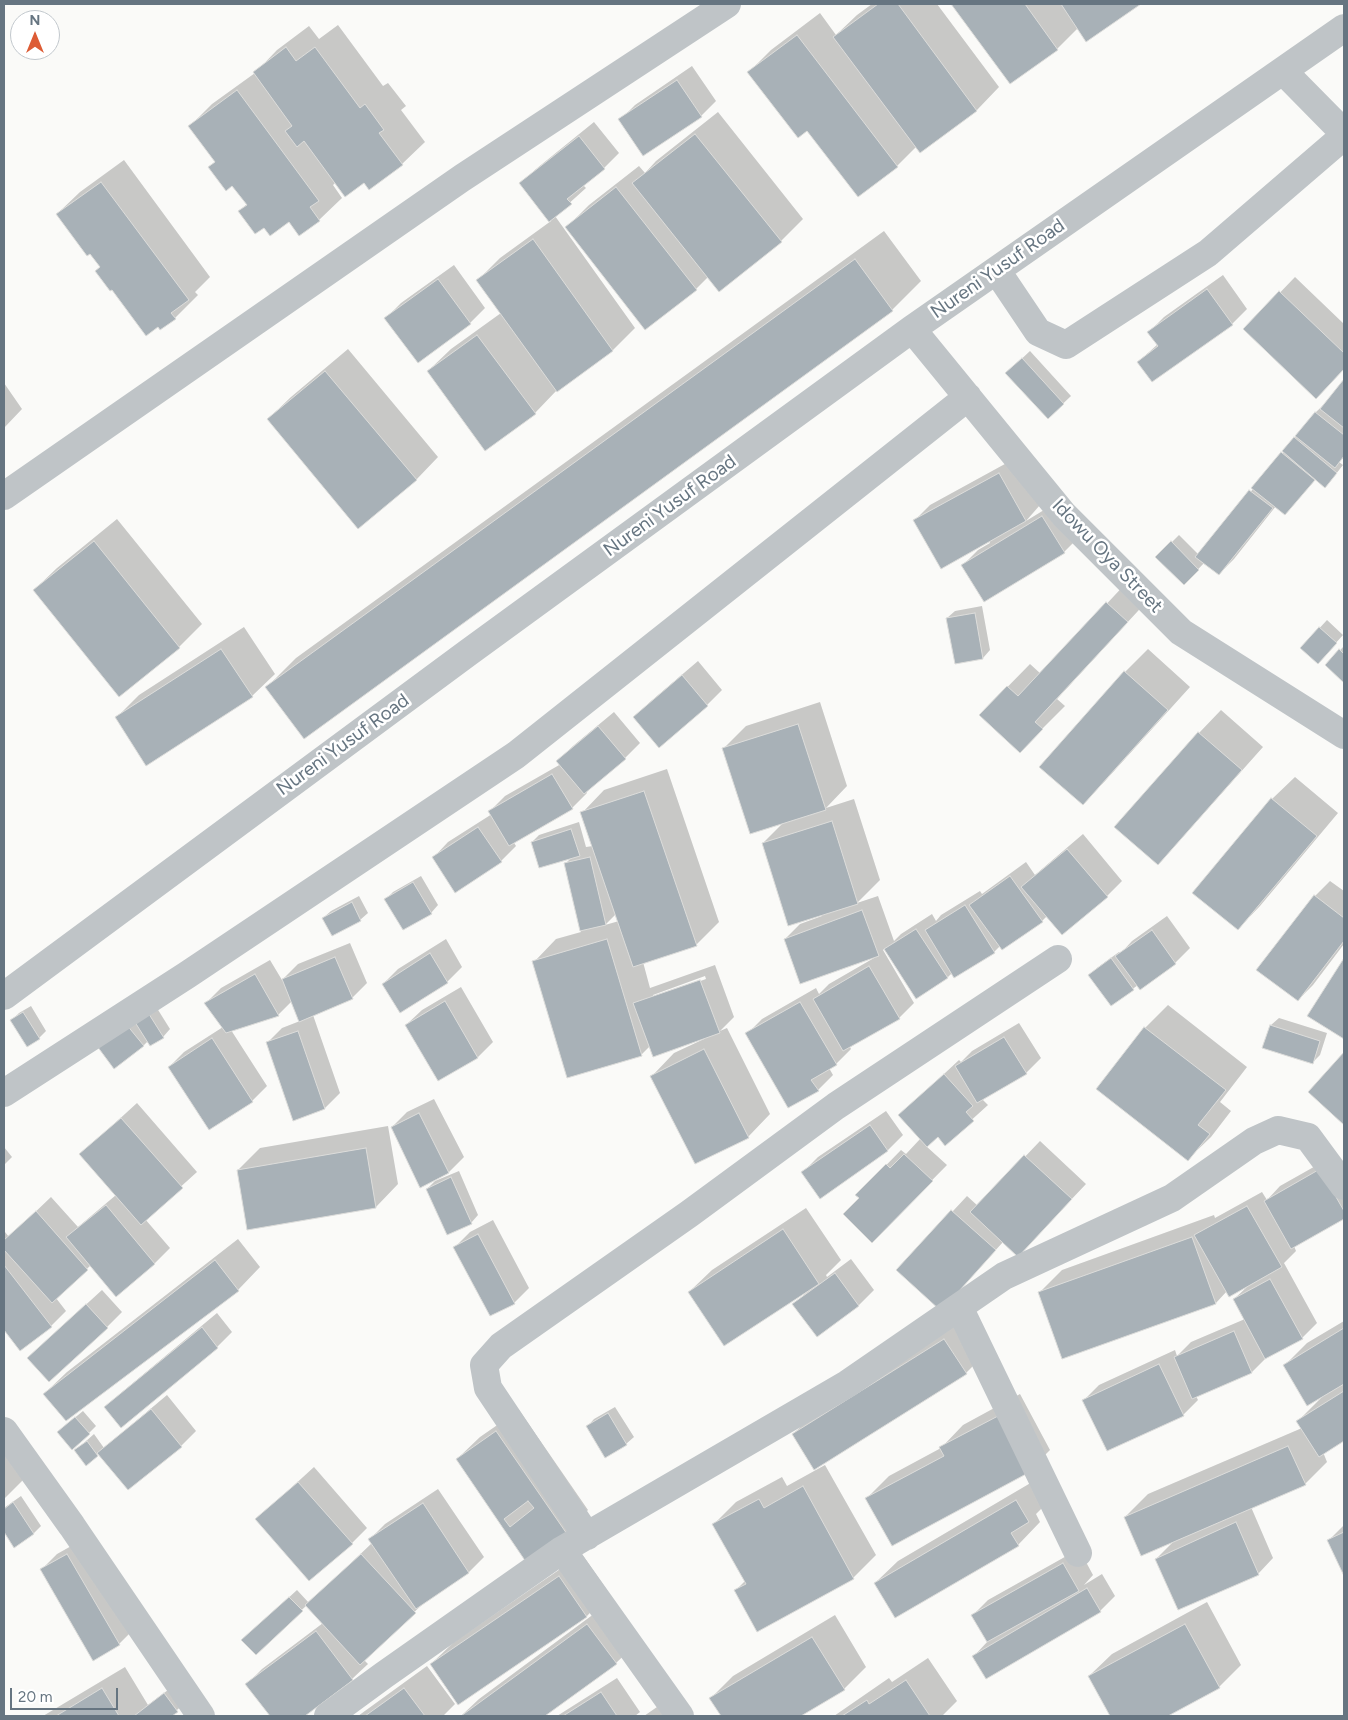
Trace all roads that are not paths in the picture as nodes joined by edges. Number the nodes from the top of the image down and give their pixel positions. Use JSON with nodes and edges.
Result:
{"nodes":[{"id":1,"x":727,"y":4,"type":"edge"},
{"id":2,"x":1344,"y":28,"type":"edge"},
{"id":3,"x":1283,"y":71,"type":"junction"},
{"id":4,"x":1344,"y":135,"type":"edge"},
{"id":5,"x":997,"y":271,"type":"junction"},
{"id":6,"x":912,"y":329,"type":"junction"},
{"id":7,"x":968,"y":397,"type":"junction"},
{"id":8,"x":4,"y":496,"type":"edge"},
{"id":9,"x":1344,"y":735,"type":"edge"},
{"id":10,"x":1058,"y":959,"type":"dead end"},
{"id":11,"x":4,"y":996,"type":"edge"},
{"id":12,"x":4,"y":1093,"type":"edge"},
{"id":13,"x":1344,"y":1186,"type":"edge"},
{"id":14,"x":959,"y":1307,"type":"junction"},
{"id":15,"x":4,"y":1431,"type":"edge"},
{"id":16,"x":587,"y":1536,"type":"junction"},
{"id":17,"x":562,"y":1550,"type":"junction"},
{"id":18,"x":1078,"y":1553,"type":"dead end"},
{"id":19,"x":201,"y":1716,"type":"edge"},
{"id":20,"x":328,"y":1716,"type":"edge"},
{"id":21,"x":680,"y":1716,"type":"edge"}],
"edges":[{"from":1,"to":8,"type":"street"},
{"from":2,"to":3,"type":"street","name":"Nureni Yusuf Road"},
{"from":3,"to":4,"type":"street"},
{"from":3,"to":5,"type":"street","name":"Nureni Yusuf Road"},
{"from":4,"to":5,"type":"street"},
{"from":5,"to":6,"type":"street","name":"Nureni Yusuf Road"},
{"from":6,"to":7,"type":"street","name":"Idowu Oya Street"},
{"from":6,"to":11,"type":"street","name":"Nureni Yusuf Road"},
{"from":7,"to":9,"type":"street","name":"Idowu Oya Street"},
{"from":7,"to":12,"type":"street"},
{"from":10,"to":16,"type":"street"},
{"from":13,"to":14,"type":"street"},
{"from":14,"to":16,"type":"street"},
{"from":14,"to":18,"type":"street"},
{"from":15,"to":19,"type":"street"},
{"from":16,"to":17,"type":"street"},
{"from":17,"to":20,"type":"street"},
{"from":17,"to":21,"type":"street"}]}
